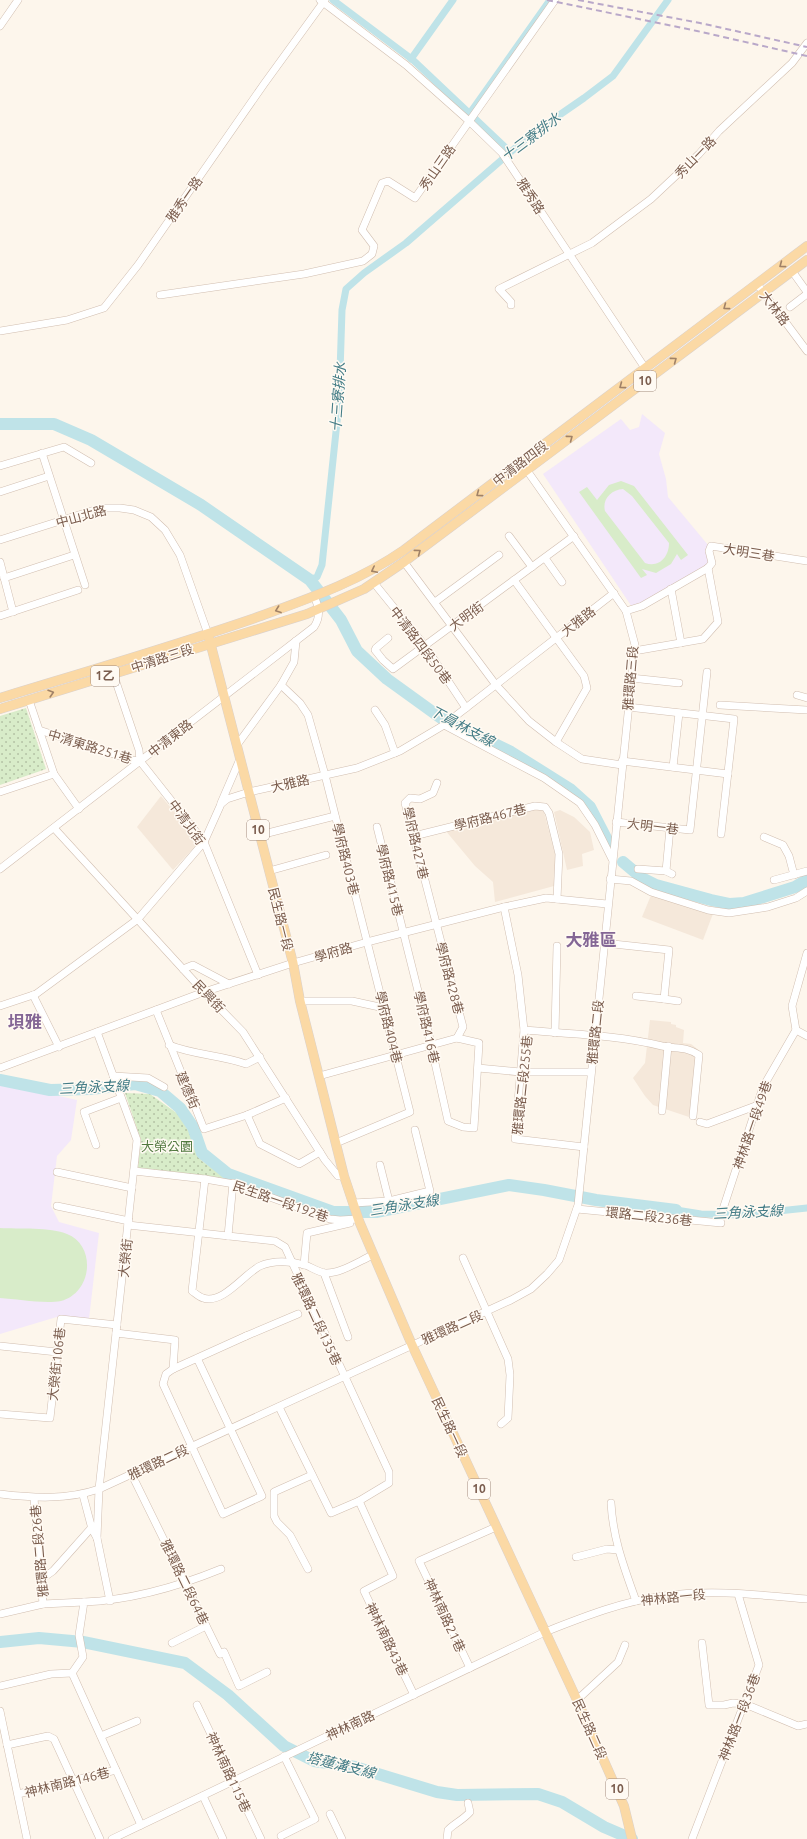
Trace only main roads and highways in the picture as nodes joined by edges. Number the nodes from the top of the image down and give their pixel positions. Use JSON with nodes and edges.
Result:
{"nodes":[{"id":1,"x":807,"y":246,"type":"edge"},
{"id":2,"x":807,"y":260,"type":"edge"},
{"id":3,"x":209,"y":638,"type":"junction"},
{"id":4,"x":0,"y":698,"type":"edge"},
{"id":5,"x":0,"y":709,"type":"edge"},
{"id":6,"x":545,"y":1632,"type":"joint"},
{"id":7,"x":632,"y":1839,"type":"edge"}],
"edges":[{"from":1,"to":3,"type":"main road","name":"中清路四段","number":"10","one_way":true},
{"from":3,"to":2,"type":"main road","name":"中清路四段","number":"10","one_way":true},
{"from":3,"to":4,"type":"main road","name":"中清路三段","number":"1乙"},
{"from":5,"to":3,"type":"main road","name":"中清路三段","number":"1乙","one_way":true},
{"from":3,"to":6,"type":"main road","name":"民生路一段","number":"10"},
{"from":6,"to":7,"type":"main road","name":"民生路二段","number":"10"}]}
